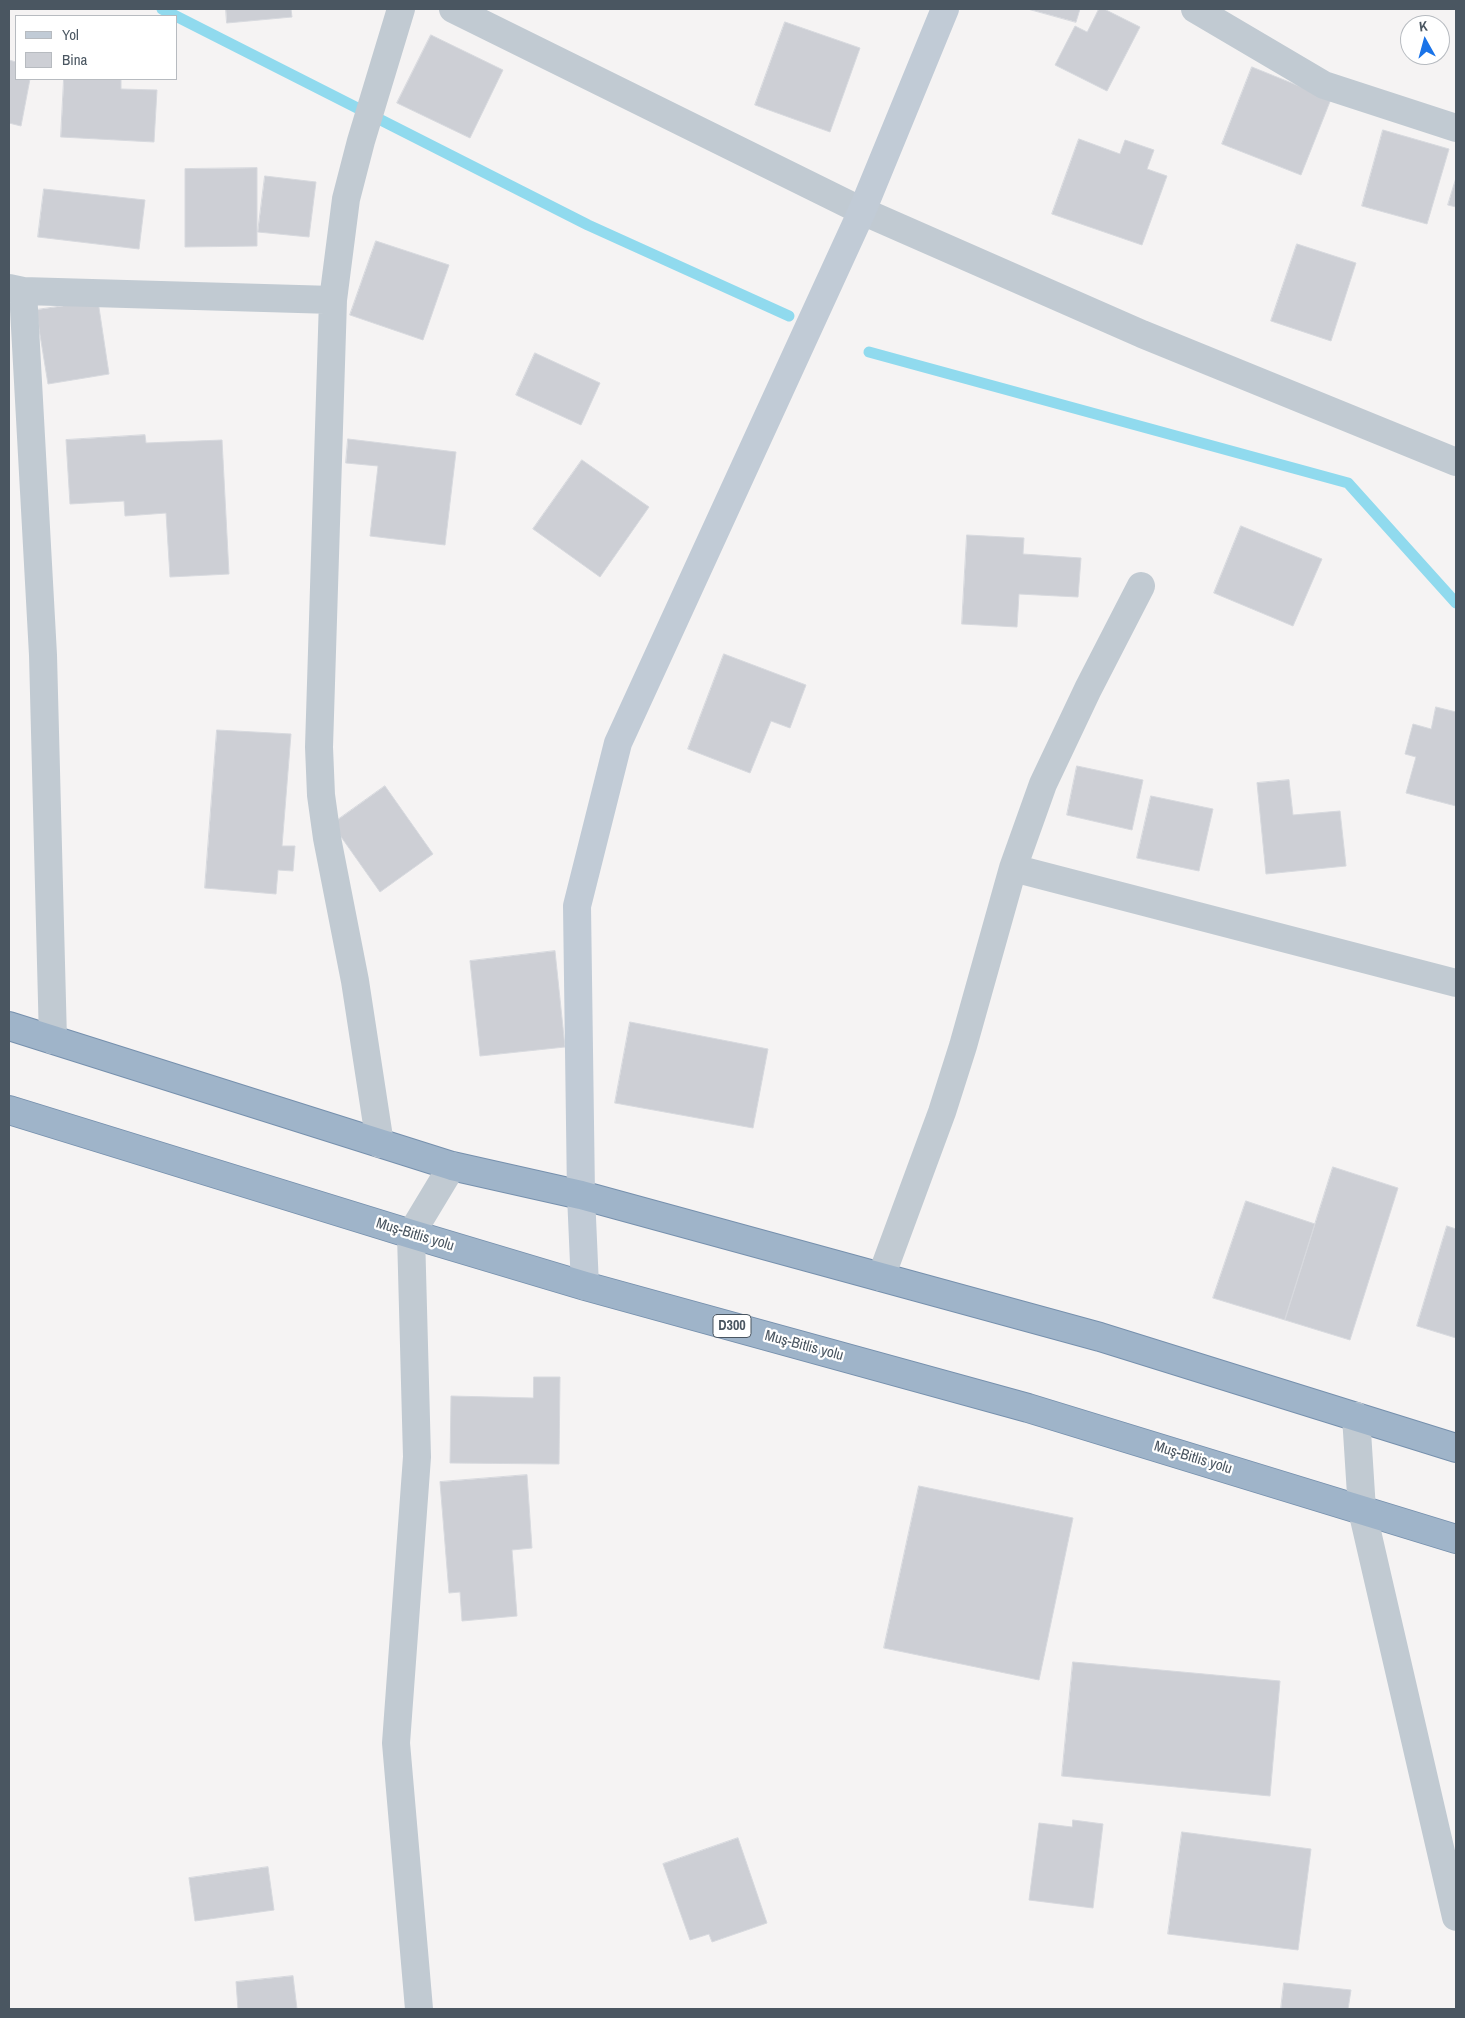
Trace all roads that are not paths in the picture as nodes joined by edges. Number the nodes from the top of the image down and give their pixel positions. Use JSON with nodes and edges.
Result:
{"nodes":[{"id":1,"x":402,"y":9,"type":"edge"},
{"id":2,"x":453,"y":9,"type":"edge"},
{"id":3,"x":945,"y":9,"type":"edge"},
{"id":4,"x":1195,"y":9,"type":"edge"},
{"id":5,"x":1456,"y":128,"type":"edge"},
{"id":6,"x":862,"y":211,"type":"junction"},
{"id":7,"x":16,"y":290,"type":"edge"},
{"id":8,"x":333,"y":300,"type":"junction"},
{"id":9,"x":1456,"y":462,"type":"edge"},
{"id":10,"x":1140,"y":586,"type":"dead end"},
{"id":11,"x":1013,"y":868,"type":"junction"},
{"id":12,"x":1456,"y":982,"type":"edge"},
{"id":13,"x":9,"y":1026,"type":"edge"},
{"id":14,"x":53,"y":1040,"type":"junction"},
{"id":15,"x":9,"y":1110,"type":"edge"},
{"id":16,"x":380,"y":1144,"type":"junction"},
{"id":17,"x":452,"y":1166,"type":"junction"},
{"id":18,"x":581,"y":1195,"type":"junction"},
{"id":19,"x":411,"y":1234,"type":"junction"},
{"id":20,"x":880,"y":1277,"type":"junction"},
{"id":21,"x":585,"y":1286,"type":"junction"},
{"id":22,"x":1356,"y":1416,"type":"junction"},
{"id":23,"x":1456,"y":1448,"type":"edge"},
{"id":24,"x":1362,"y":1510,"type":"junction"},
{"id":25,"x":1456,"y":1539,"type":"edge"},
{"id":26,"x":1456,"y":1917,"type":"edge"},
{"id":27,"x":419,"y":2009,"type":"edge"}],
"edges":[{"from":1,"to":8,"type":"street"},
{"from":2,"to":6,"type":"street"},
{"from":3,"to":6,"type":"main road"},
{"from":4,"to":5,"type":"street"},
{"from":6,"to":9,"type":"street"},
{"from":6,"to":18,"type":"main road"},
{"from":7,"to":8,"type":"street"},
{"from":7,"to":14,"type":"street"},
{"from":8,"to":16,"type":"street"},
{"from":10,"to":11,"type":"street"},
{"from":11,"to":12,"type":"street"},
{"from":11,"to":20,"type":"street"},
{"from":13,"to":14,"type":"highway"},
{"from":14,"to":16,"type":"highway"},
{"from":15,"to":19,"type":"highway","name":"Muş-Bitlis yolu","number":"D300"},
{"from":16,"to":17,"type":"highway"},
{"from":17,"to":18,"type":"highway"},
{"from":17,"to":19,"type":"street"},
{"from":18,"to":20,"type":"highway"},
{"from":18,"to":21,"type":"main road"},
{"from":19,"to":21,"type":"highway","name":"Muş-Bitlis yolu","number":"D300"},
{"from":19,"to":27,"type":"street"},
{"from":20,"to":22,"type":"highway"},
{"from":21,"to":24,"type":"highway","name":"Muş-Bitlis yolu","number":"D300"},
{"from":22,"to":23,"type":"highway"},
{"from":22,"to":24,"type":"street"},
{"from":24,"to":25,"type":"highway","name":"Muş-Bitlis yolu","number":"D300"},
{"from":24,"to":26,"type":"street"}]}
